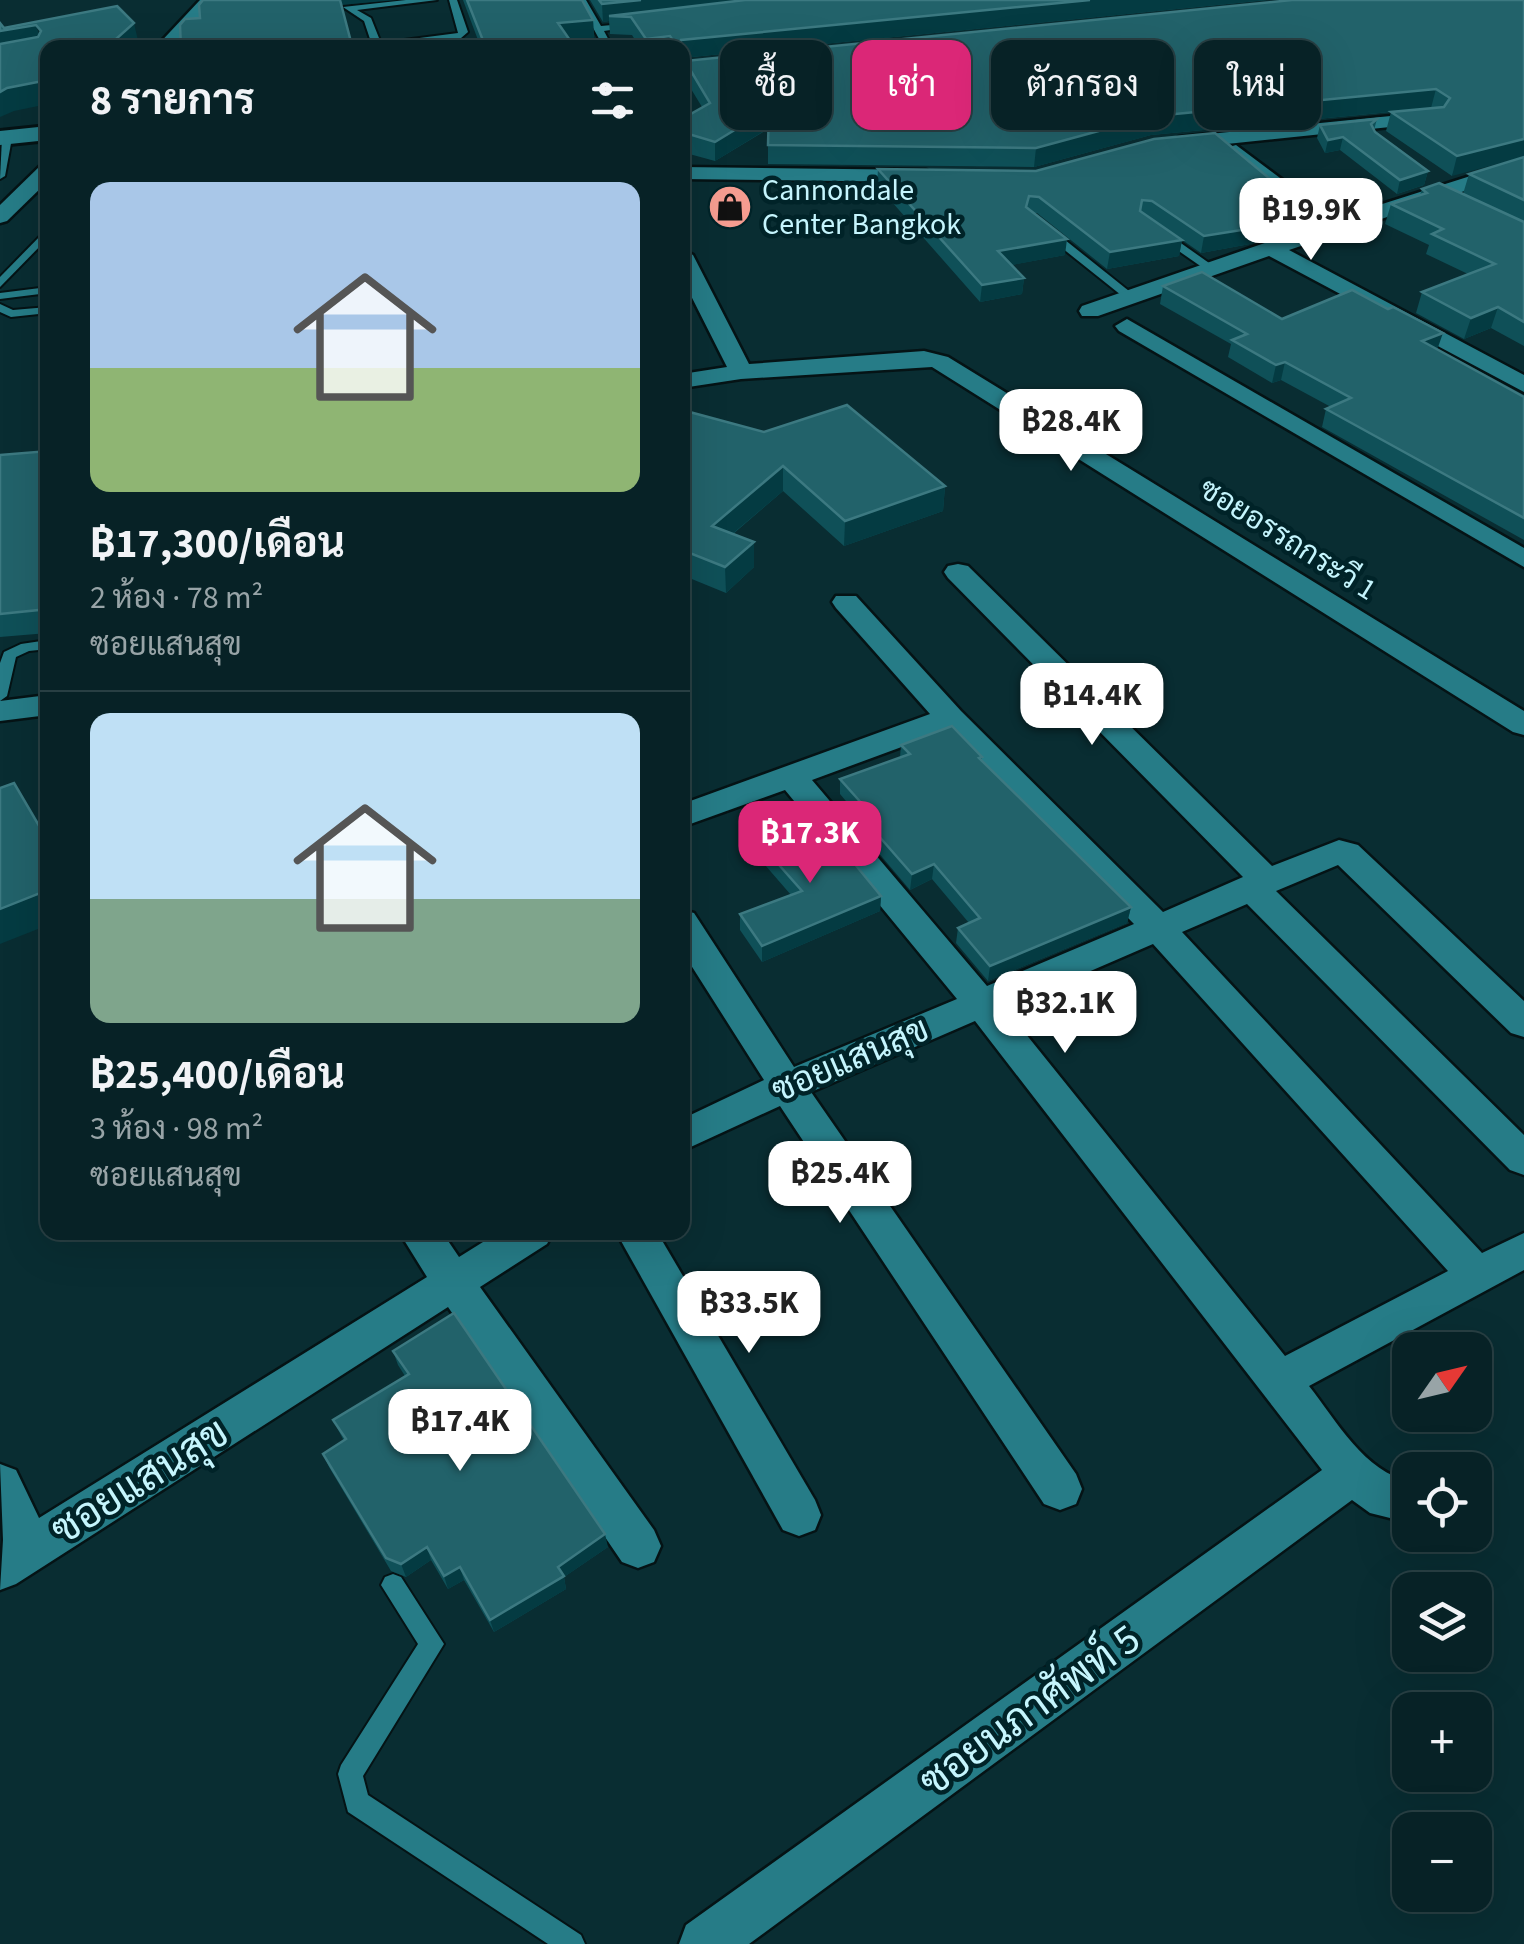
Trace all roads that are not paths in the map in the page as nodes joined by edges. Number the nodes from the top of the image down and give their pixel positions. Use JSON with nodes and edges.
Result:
{"nodes":[{"id":1,"x":433,"y":0,"type":"edge"},
{"id":2,"x":453,"y":0,"type":"edge"},
{"id":3,"x":582,"y":0,"type":"edge"},
{"id":4,"x":205,"y":2,"type":"edge"},
{"id":5,"x":346,"y":4,"type":"edge"},
{"id":6,"x":652,"y":24,"type":"edge"},
{"id":7,"x":599,"y":30,"type":"junction"},
{"id":8,"x":171,"y":40,"type":"edge"},
{"id":9,"x":375,"y":40,"type":"edge"},
{"id":10,"x":426,"y":40,"type":"edge"},
{"id":11,"x":604,"y":40,"type":"edge"},
{"id":12,"x":1431,"y":118,"type":"edge"},
{"id":13,"x":40,"y":134,"type":"edge"},
{"id":14,"x":4,"y":138,"type":"edge"},
{"id":15,"x":1164,"y":144,"type":"edge"},
{"id":16,"x":1236,"y":152,"type":"edge"},
{"id":17,"x":1524,"y":166,"type":"edge"},
{"id":18,"x":1421,"y":168,"type":"edge"},
{"id":19,"x":690,"y":173,"type":"edge"},
{"id":20,"x":0,"y":176,"type":"edge"},
{"id":21,"x":956,"y":176,"type":"edge"},
{"id":22,"x":40,"y":178,"type":"edge"},
{"id":23,"x":1441,"y":190,"type":"junction"},
{"id":24,"x":1470,"y":209,"type":"edge"},
{"id":25,"x":0,"y":218,"type":"edge"},
{"id":26,"x":1333,"y":228,"type":"junction"},
{"id":27,"x":1045,"y":229,"type":"edge"},
{"id":28,"x":1157,"y":231,"type":"edge"},
{"id":29,"x":40,"y":240,"type":"edge"},
{"id":30,"x":1273,"y":250,"type":"junction"},
{"id":31,"x":1214,"y":270,"type":"junction"},
{"id":32,"x":690,"y":272,"type":"edge"},
{"id":33,"x":0,"y":284,"type":"edge"},
{"id":34,"x":40,"y":291,"type":"edge"},
{"id":35,"x":0,"y":296,"type":"edge"},
{"id":36,"x":1130,"y":297,"type":"junction"},
{"id":37,"x":0,"y":308,"type":"edge"},
{"id":38,"x":1090,"y":310,"type":"dead end"},
{"id":39,"x":40,"y":311,"type":"edge"},
{"id":40,"x":1127,"y":326,"type":"dead end"},
{"id":41,"x":741,"y":372,"type":"junction"},
{"id":42,"x":690,"y":380,"type":"edge"},
{"id":43,"x":1524,"y":385,"type":"edge"},
{"id":44,"x":1524,"y":560,"type":"edge"},
{"id":45,"x":958,"y":572,"type":"dead end"},
{"id":46,"x":846,"y":602,"type":"dead end"},
{"id":47,"x":40,"y":645,"type":"edge"},
{"id":48,"x":0,"y":696,"type":"edge"},
{"id":49,"x":40,"y":706,"type":"edge"},
{"id":50,"x":0,"y":711,"type":"edge"},
{"id":51,"x":950,"y":718,"type":"junction"},
{"id":52,"x":1524,"y":725,"type":"edge"},
{"id":53,"x":793,"y":778,"type":"junction"},
{"id":54,"x":690,"y":813,"type":"edge"},
{"id":55,"x":1259,"y":884,"type":"junction"},
{"id":56,"x":1160,"y":930,"type":"junction"},
{"id":57,"x":690,"y":934,"type":"edge"},
{"id":58,"x":980,"y":1002,"type":"junction"},
{"id":59,"x":1524,"y":1022,"type":"edge"},
{"id":60,"x":787,"y":1086,"type":"junction"},
{"id":61,"x":690,"y":1132,"type":"edge"},
{"id":62,"x":1524,"y":1159,"type":"edge"},
{"id":63,"x":426,"y":1240,"type":"edge"},
{"id":64,"x":521,"y":1240,"type":"edge"},
{"id":65,"x":641,"y":1240,"type":"edge"},
{"id":66,"x":1524,"y":1250,"type":"edge"},
{"id":67,"x":1477,"y":1274,"type":"junction"},
{"id":68,"x":455,"y":1282,"type":"junction"},
{"id":69,"x":1280,"y":1380,"type":"junction"},
{"id":70,"x":1352,"y":1474,"type":"junction"},
{"id":71,"x":0,"y":1485,"type":"edge"},
{"id":72,"x":1060,"y":1490,"type":"dead end"},
{"id":73,"x":1392,"y":1499,"type":"edge"},
{"id":74,"x":799,"y":1515,"type":"dead end"},
{"id":75,"x":638,"y":1546,"type":"dead end"},
{"id":76,"x":15,"y":1558,"type":"edge"},
{"id":77,"x":392,"y":1585,"type":"dead end"},
{"id":78,"x":572,"y":1944,"type":"edge"},
{"id":79,"x":705,"y":1944,"type":"edge"}],
"edges":[{"from":1,"to":5,"type":"lane"},
{"from":2,"to":10,"type":"lane"},
{"from":3,"to":7,"type":"lane"},
{"from":4,"to":8,"type":"street"},
{"from":5,"to":9,"type":"lane"},
{"from":6,"to":7,"type":"lane"},
{"from":7,"to":11,"type":"lane"},
{"from":12,"to":15,"type":"street"},
{"from":13,"to":14,"type":"street"},
{"from":14,"to":20,"type":"lane"},
{"from":16,"to":26,"type":"street"},
{"from":17,"to":23,"type":"street"},
{"from":18,"to":23,"type":"street"},
{"from":19,"to":21,"type":"street"},
{"from":22,"to":25,"type":"street"},
{"from":23,"to":24,"type":"street"},
{"from":23,"to":26,"type":"street"},
{"from":26,"to":30,"type":"street"},
{"from":27,"to":36,"type":"lane"},
{"from":28,"to":31,"type":"lane"},
{"from":29,"to":33,"type":"lane"},
{"from":30,"to":31,"type":"street"},
{"from":30,"to":43,"type":"street"},
{"from":31,"to":36,"type":"street"},
{"from":32,"to":41,"type":"street"},
{"from":34,"to":35,"type":"lane"},
{"from":36,"to":38,"type":"street"},
{"from":37,"to":39,"type":"lane"},
{"from":40,"to":44,"type":"street"},
{"from":41,"to":42,"type":"street","name":"ซอยอรรถกระวี 1"},
{"from":41,"to":52,"type":"street","name":"ซอยอรรถกระวี 1"},
{"from":45,"to":55,"type":"street"},
{"from":46,"to":51,"type":"street"},
{"from":47,"to":48,"type":"lane"},
{"from":49,"to":50,"type":"street"},
{"from":51,"to":53,"type":"street"},
{"from":51,"to":56,"type":"street"},
{"from":53,"to":54,"type":"street"},
{"from":53,"to":58,"type":"street"},
{"from":55,"to":56,"type":"street","name":"ซอยแสนสุข"},
{"from":55,"to":59,"type":"street","name":"ซอยแสนสุข"},
{"from":55,"to":62,"type":"street"},
{"from":56,"to":58,"type":"street","name":"ซอยแสนสุข"},
{"from":56,"to":67,"type":"street"},
{"from":57,"to":60,"type":"street"},
{"from":58,"to":60,"type":"street","name":"ซอยแสนสุข"},
{"from":58,"to":69,"type":"street"},
{"from":60,"to":61,"type":"street","name":"ซอยแสนสุข"},
{"from":60,"to":72,"type":"street"},
{"from":63,"to":68,"type":"street"},
{"from":64,"to":68,"type":"street","name":"ซอยแสนสุข"},
{"from":65,"to":74,"type":"street"},
{"from":66,"to":67,"type":"street"},
{"from":67,"to":69,"type":"street"},
{"from":68,"to":75,"type":"street"},
{"from":68,"to":76,"type":"street","name":"ซอยแสนสุข"},
{"from":69,"to":70,"type":"street"},
{"from":70,"to":73,"type":"street"},
{"from":70,"to":79,"type":"street","name":"ซอยนภาศัพท์ 5"},
{"from":71,"to":76,"type":"street"},
{"from":77,"to":78,"type":"lane"}]}
